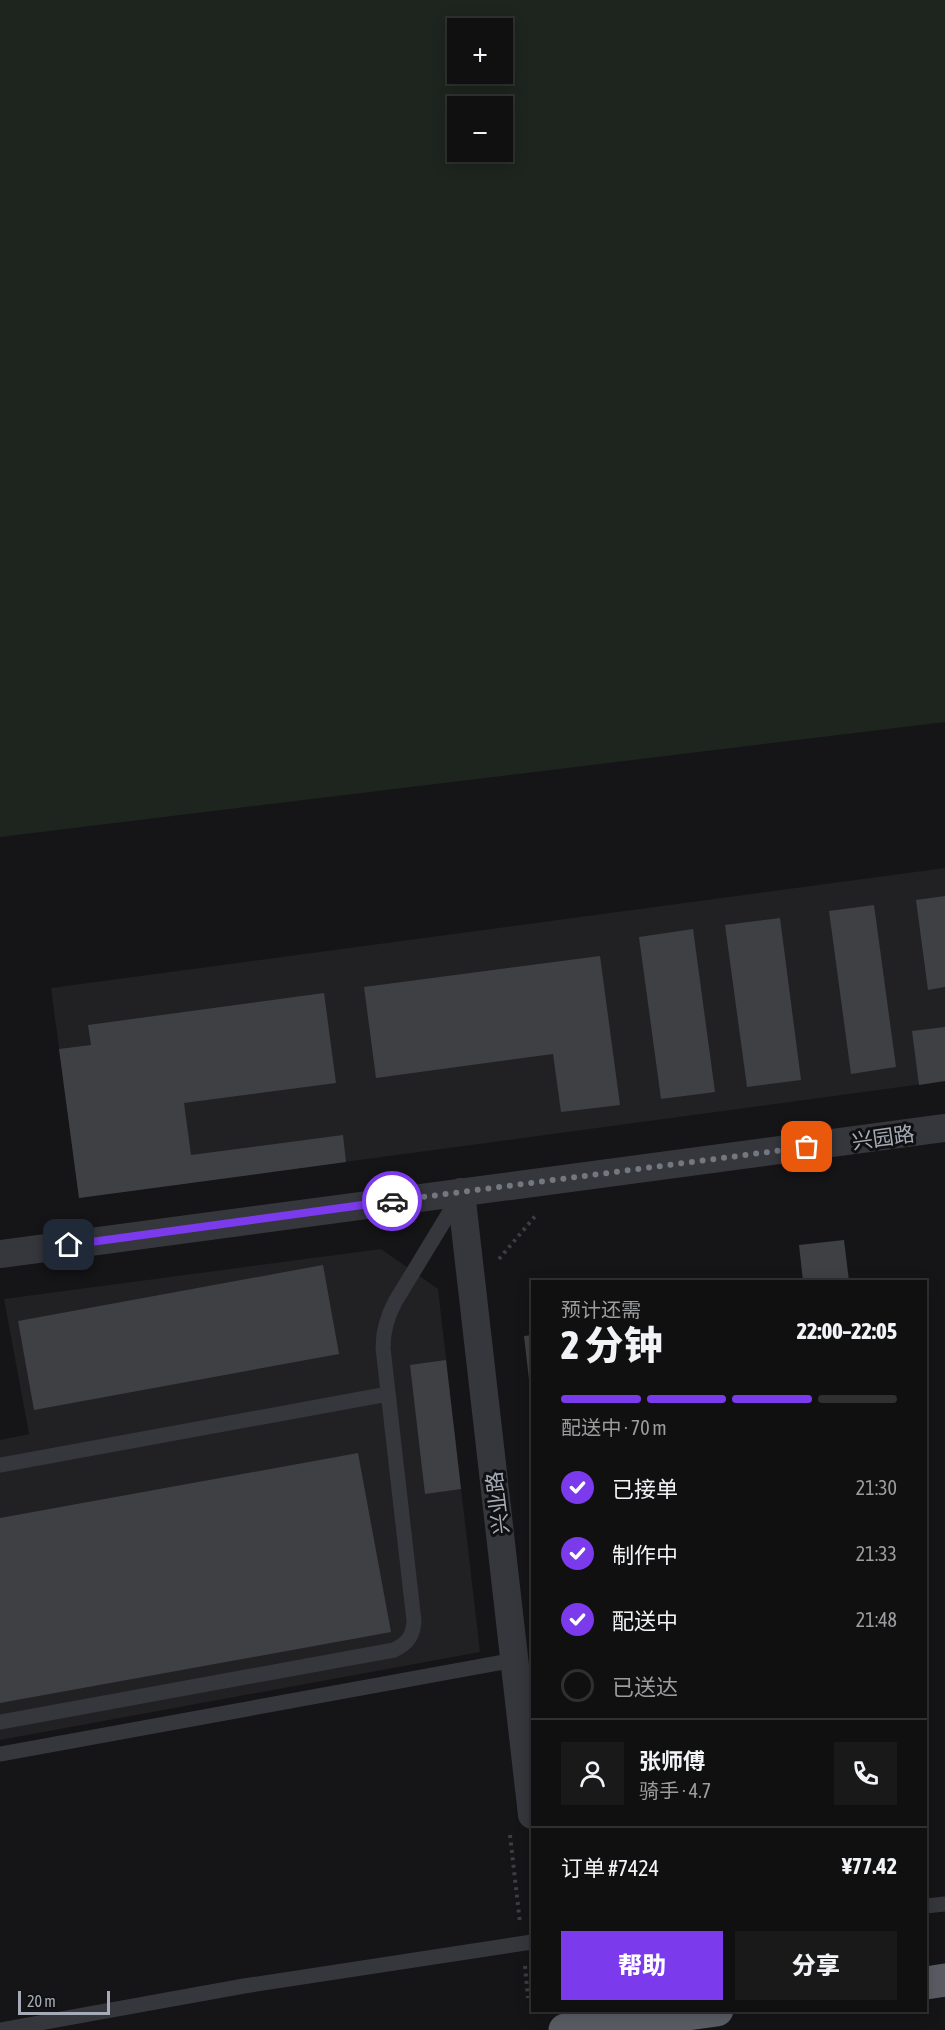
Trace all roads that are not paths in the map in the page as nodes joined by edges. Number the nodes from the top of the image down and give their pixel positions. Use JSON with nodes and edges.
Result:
{"nodes":[{"id":1,"x":945,"y":1128,"type":"edge"},
{"id":2,"x":461,"y":1192,"type":"junction"},
{"id":3,"x":0,"y":1254,"type":"edge"},
{"id":4,"x":388,"y":1394,"type":"junction"},
{"id":5,"x":0,"y":1465,"type":"edge"},
{"id":6,"x":515,"y":1660,"type":"junction"},
{"id":7,"x":0,"y":1722,"type":"edge"},
{"id":8,"x":0,"y":1754,"type":"edge"},
{"id":9,"x":531,"y":1806,"type":"edge"},
{"id":10,"x":945,"y":1904,"type":"edge"},
{"id":11,"x":927,"y":1905,"type":"edge"},
{"id":12,"x":531,"y":1942,"type":"edge"},
{"id":13,"x":945,"y":1980,"type":"edge"},
{"id":14,"x":927,"y":1983,"type":"edge"},
{"id":15,"x":702,"y":2012,"type":"edge"},
{"id":16,"x":1,"y":2030,"type":"edge"},
{"id":17,"x":565,"y":2030,"type":"edge"}],
"edges":[{"from":1,"to":2,"type":"street","name":"兴园路"},
{"from":2,"to":3,"type":"street","name":"兴园路"},
{"from":2,"to":4,"type":"lane"},
{"from":2,"to":6,"type":"street","name":"兴业路"},
{"from":4,"to":5,"type":"lane"},
{"from":4,"to":7,"type":"lane"},
{"from":6,"to":8,"type":"lane"},
{"from":6,"to":9,"type":"street","name":"兴业路"},
{"from":10,"to":11,"type":"lane"},
{"from":12,"to":16,"type":"lane"},
{"from":13,"to":14,"type":"highway"},
{"from":15,"to":17,"type":"highway"}]}
